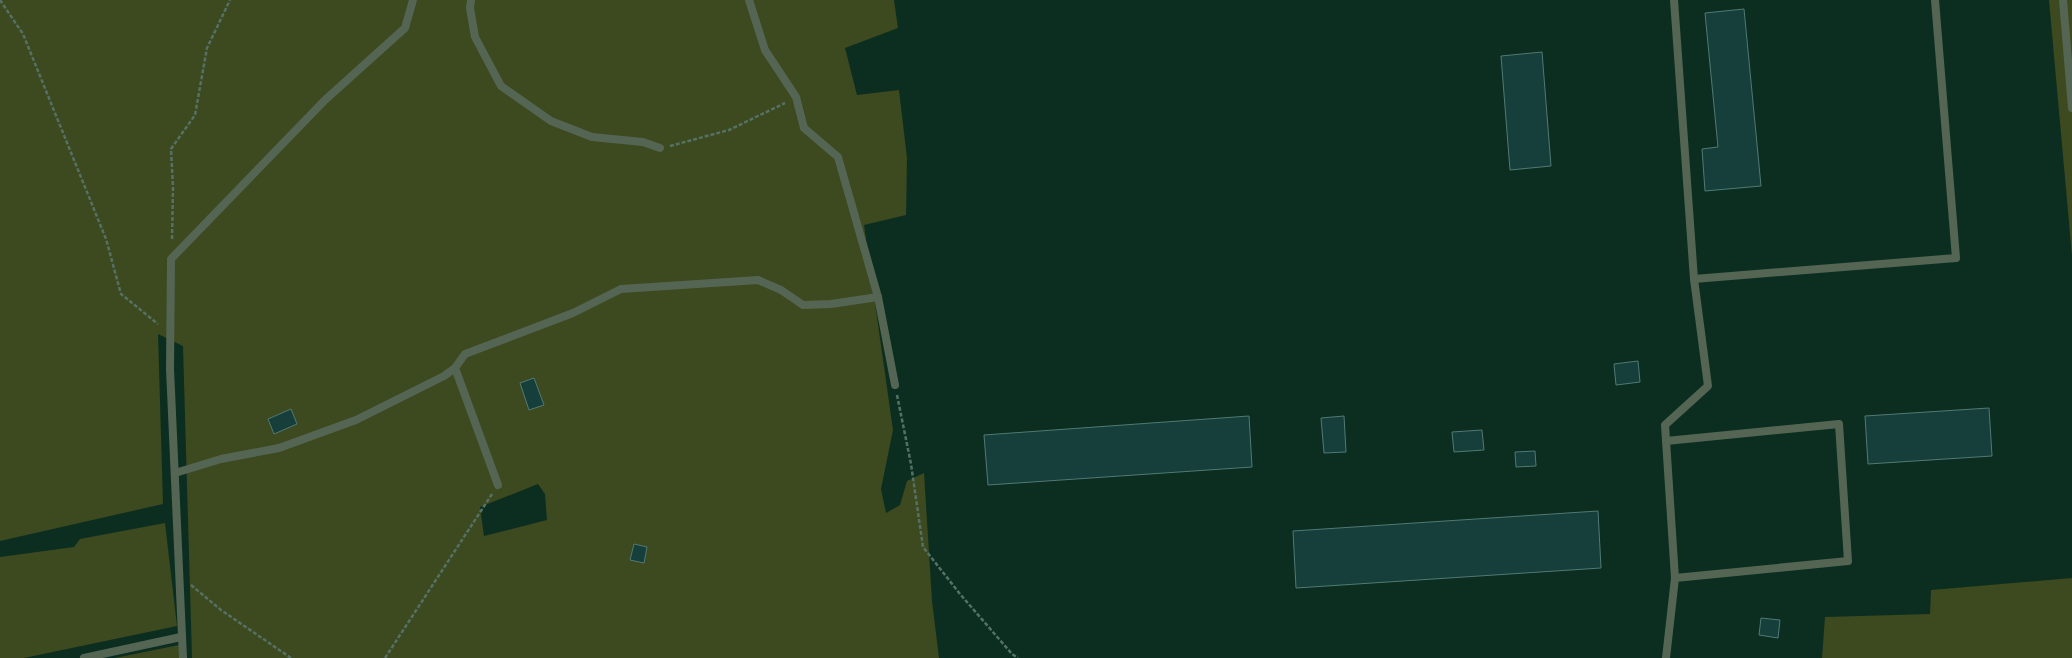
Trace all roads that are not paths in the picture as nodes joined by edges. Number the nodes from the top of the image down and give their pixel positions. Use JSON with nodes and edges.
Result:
{"nodes":[{"id":1,"x":413,"y":0,"type":"edge"},
{"id":2,"x":471,"y":0,"type":"edge"},
{"id":3,"x":748,"y":0,"type":"edge"},
{"id":4,"x":1674,"y":0,"type":"edge"},
{"id":5,"x":1935,"y":0,"type":"edge"},
{"id":6,"x":2063,"y":0,"type":"edge"},
{"id":7,"x":2072,"y":108,"type":"edge"},
{"id":8,"x":660,"y":148,"type":"road end"},
{"id":9,"x":1694,"y":279,"type":"junction"},
{"id":10,"x":878,"y":297,"type":"junction"},
{"id":11,"x":455,"y":368,"type":"junction"},
{"id":12,"x":895,"y":385,"type":"road end"},
{"id":13,"x":1666,"y":441,"type":"junction"},
{"id":14,"x":175,"y":474,"type":"junction"},
{"id":15,"x":498,"y":485,"type":"road end"},
{"id":16,"x":1675,"y":578,"type":"junction"},
{"id":17,"x":181,"y":637,"type":"junction"},
{"id":18,"x":84,"y":658,"type":"edge"},
{"id":19,"x":183,"y":658,"type":"edge"},
{"id":20,"x":1666,"y":658,"type":"edge"}],
"edges":[{"from":1,"to":14,"type":"lane"},
{"from":2,"to":8,"type":"lane"},
{"from":3,"to":10,"type":"lane"},
{"from":4,"to":9,"type":"lane"},
{"from":5,"to":9,"type":"lane"},
{"from":6,"to":7,"type":"lane"},
{"from":9,"to":13,"type":"lane"},
{"from":10,"to":11,"type":"lane"},
{"from":10,"to":12,"type":"lane"},
{"from":11,"to":14,"type":"lane"},
{"from":11,"to":15,"type":"lane"},
{"from":13,"to":16,"type":"lane"},
{"from":13,"to":16,"type":"lane"},
{"from":14,"to":17,"type":"lane"},
{"from":16,"to":20,"type":"lane"},
{"from":17,"to":18,"type":"lane"},
{"from":17,"to":19,"type":"lane"}]}
